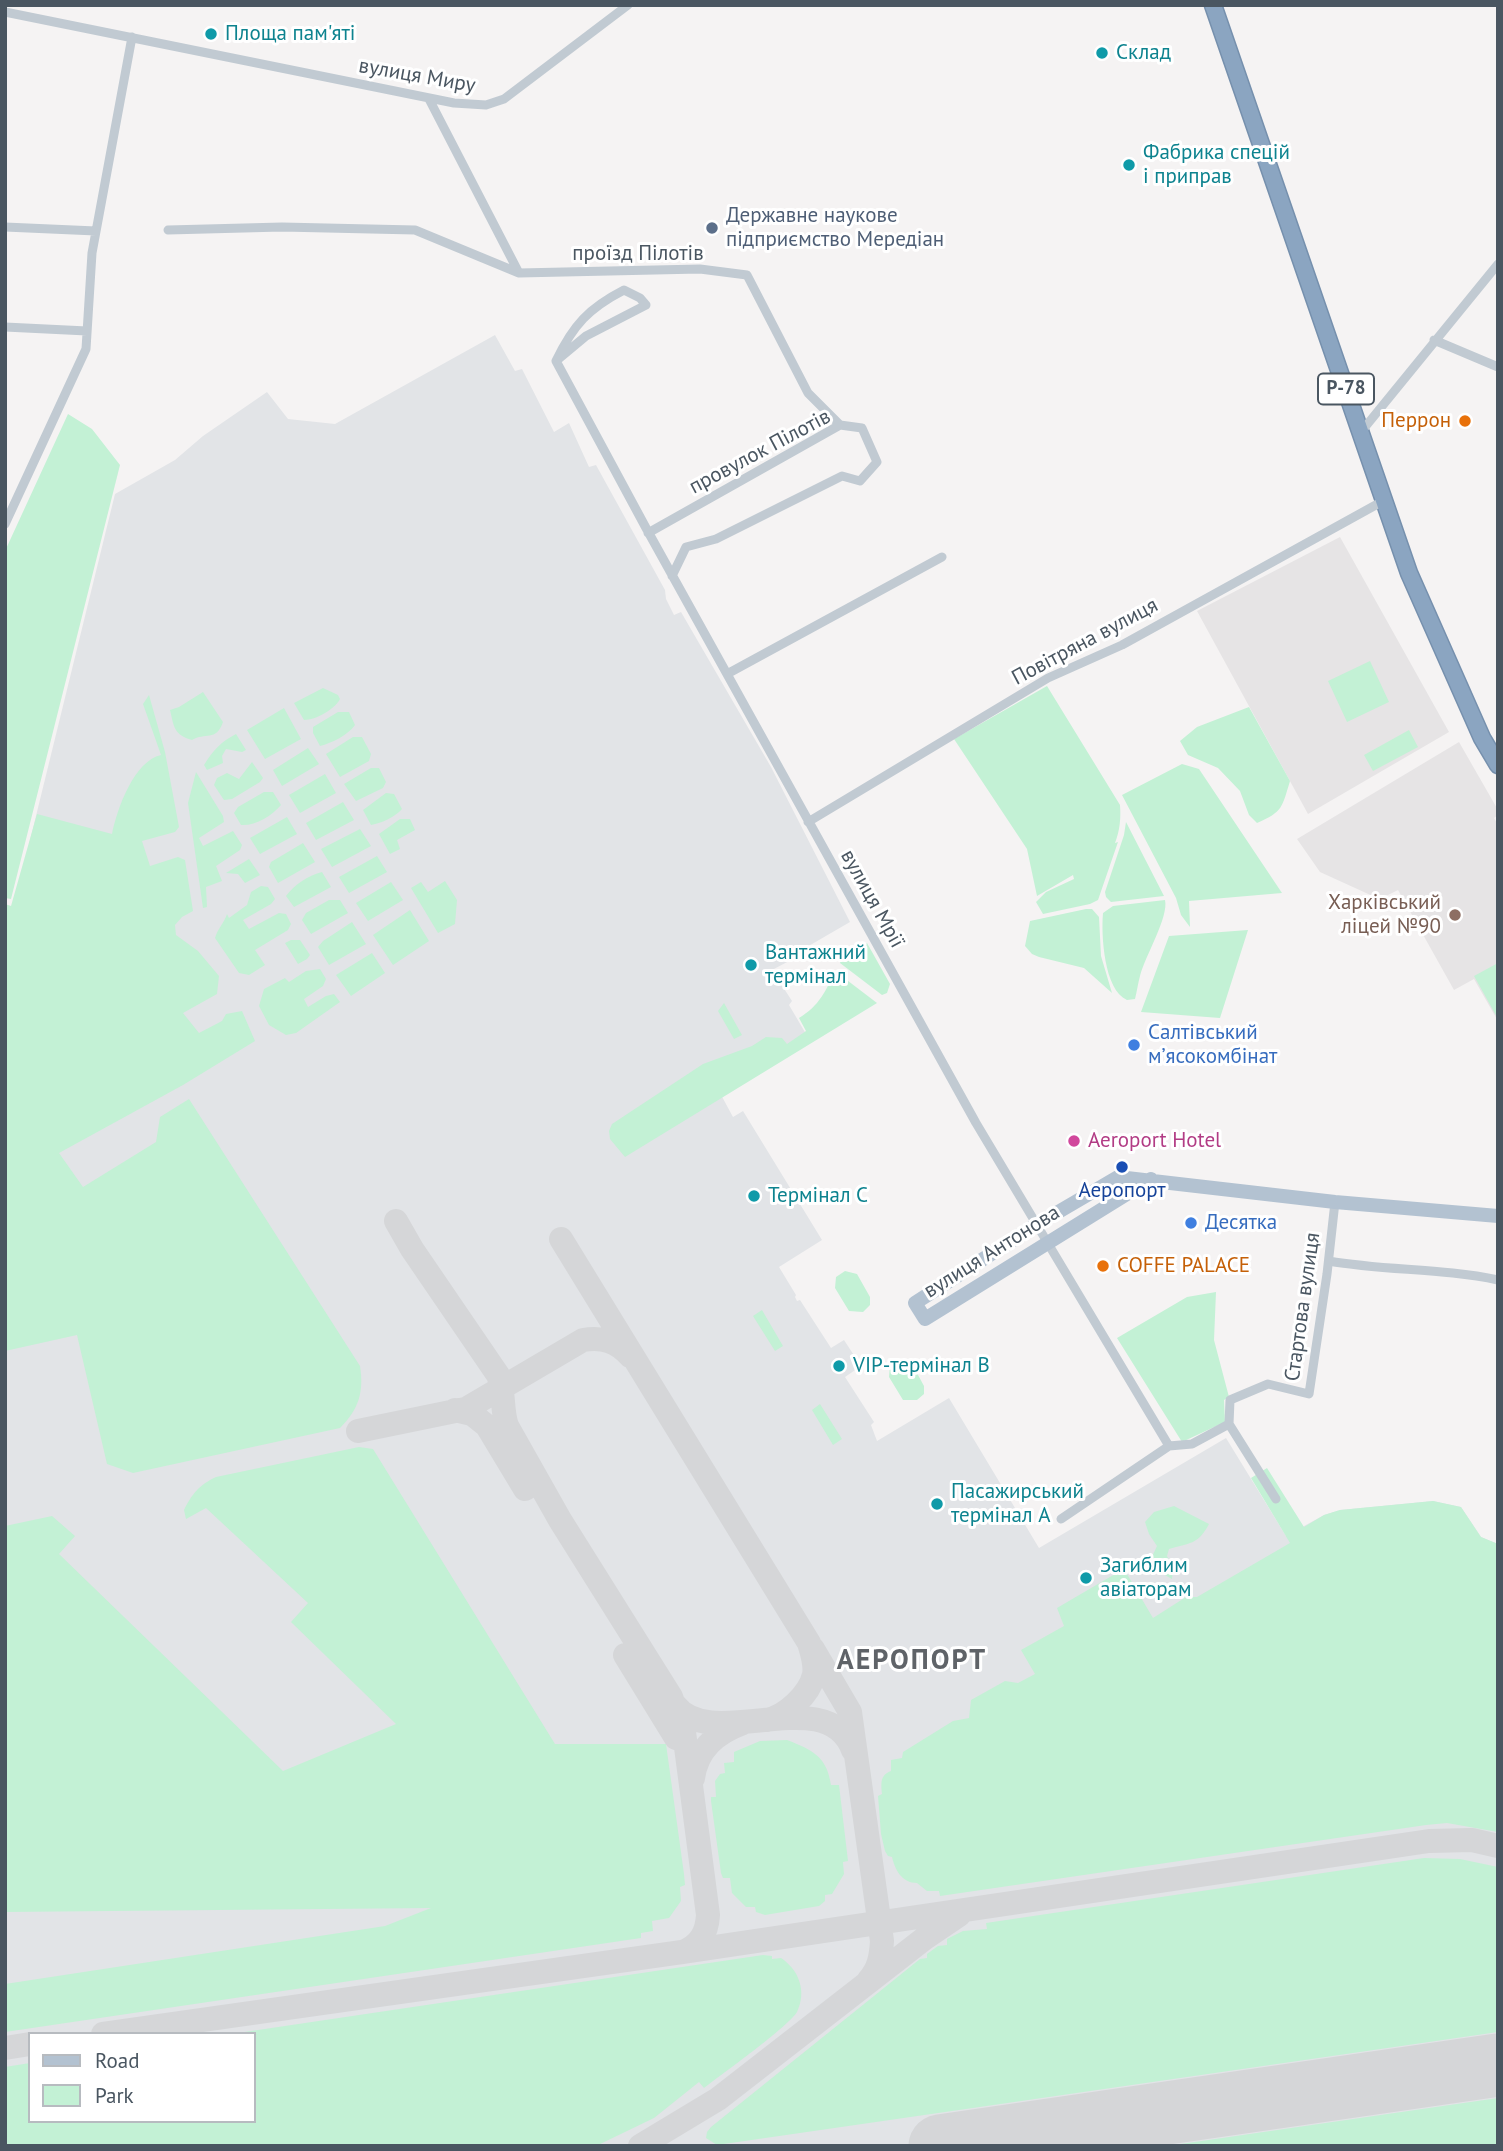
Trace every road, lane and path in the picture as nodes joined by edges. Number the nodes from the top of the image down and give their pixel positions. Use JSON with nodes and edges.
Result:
{"nodes":[{"id":1,"x":628,"y":5,"type":"edge"},
{"id":2,"x":1213,"y":5,"type":"edge"},
{"id":3,"x":5,"y":12,"type":"edge"},
{"id":4,"x":132,"y":37,"type":"junction"},
{"id":5,"x":429,"y":99,"type":"junction"},
{"id":6,"x":5,"y":226,"type":"edge"},
{"id":7,"x":168,"y":230,"type":"dead end"},
{"id":8,"x":96,"y":231,"type":"junction"},
{"id":9,"x":1498,"y":264,"type":"edge"},
{"id":10,"x":519,"y":273,"type":"junction"},
{"id":11,"x":5,"y":327,"type":"edge"},
{"id":12,"x":87,"y":331,"type":"junction"},
{"id":13,"x":1434,"y":340,"type":"junction"},
{"id":14,"x":556,"y":361,"type":"junction"},
{"id":15,"x":1498,"y":368,"type":"edge"},
{"id":16,"x":839,"y":425,"type":"junction"},
{"id":17,"x":1360,"y":432,"type":"junction"},
{"id":18,"x":1383,"y":501,"type":"junction"},
{"id":19,"x":5,"y":524,"type":"edge"},
{"id":20,"x":648,"y":533,"type":"junction"},
{"id":21,"x":942,"y":557,"type":"dead end"},
{"id":22,"x":673,"y":576,"type":"junction"},
{"id":23,"x":727,"y":674,"type":"junction"},
{"id":24,"x":1498,"y":765,"type":"edge"},
{"id":25,"x":808,"y":822,"type":"junction"},
{"id":26,"x":1151,"y":1179,"type":"junction"},
{"id":27,"x":1335,"y":1202,"type":"junction"},
{"id":28,"x":1498,"y":1216,"type":"edge"},
{"id":29,"x":1036,"y":1225,"type":"junction"},
{"id":30,"x":1046,"y":1242,"type":"junction"},
{"id":31,"x":1329,"y":1261,"type":"junction"},
{"id":32,"x":1498,"y":1280,"type":"edge"},
{"id":33,"x":1229,"y":1424,"type":"junction"},
{"id":34,"x":1169,"y":1447,"type":"junction"},
{"id":35,"x":1276,"y":1499,"type":"dead end"},
{"id":36,"x":1061,"y":1519,"type":"dead end"}],
"edges":[{"from":1,"to":5,"type":"street","name":"вулиця Миру"},
{"from":2,"to":17,"type":"highway","number":"Р-78"},
{"from":3,"to":4,"type":"street","name":"вулиця Миру"},
{"from":4,"to":5,"type":"street","name":"вулиця Миру"},
{"from":4,"to":8,"type":"street"},
{"from":5,"to":10,"type":"street"},
{"from":6,"to":8,"type":"street"},
{"from":7,"to":10,"type":"street","name":"проїзд Пілотів"},
{"from":8,"to":12,"type":"street"},
{"from":9,"to":13,"type":"street"},
{"from":10,"to":16,"type":"street","name":"проїзд Пілотів"},
{"from":11,"to":12,"type":"street"},
{"from":12,"to":19,"type":"street"},
{"from":13,"to":15,"type":"street"},
{"from":13,"to":17,"type":"street"},
{"from":14,"to":14,"type":"street"},
{"from":14,"to":20,"type":"street","name":"вулиця Мрії"},
{"from":16,"to":20,"type":"street","name":"провулок Пілотів"},
{"from":16,"to":22,"type":"street","name":"провулок Пілотів"},
{"from":17,"to":18,"type":"highway","number":"Р-78"},
{"from":18,"to":24,"type":"highway","number":"Р-78"},
{"from":18,"to":25,"type":"street","name":"Повітряна вулиця"},
{"from":20,"to":22,"type":"street","name":"вулиця Мрії"},
{"from":21,"to":23,"type":"street"},
{"from":22,"to":23,"type":"street","name":"вулиця Мрії"},
{"from":23,"to":25,"type":"street","name":"вулиця Мрії"},
{"from":25,"to":29,"type":"street","name":"вулиця Мрії"},
{"from":26,"to":27,"type":"main road","name":"вулиця Антонова"},
{"from":26,"to":29,"type":"main road","name":"вулиця Антонова"},
{"from":26,"to":30,"type":"main road","name":"вулиця Антонова"},
{"from":27,"to":28,"type":"main road","name":"вулиця Антонова"},
{"from":27,"to":31,"type":"street","name":"Стартова вулиця"},
{"from":29,"to":30,"type":"street","name":"вулиця Мрії"},
{"from":29,"to":30,"type":"main road","name":"вулиця Антонова"},
{"from":30,"to":34,"type":"street","name":"вулиця Мрії"},
{"from":31,"to":32,"type":"street"},
{"from":31,"to":33,"type":"street","name":"Стартова вулиця"},
{"from":33,"to":34,"type":"street"},
{"from":33,"to":35,"type":"street"},
{"from":34,"to":36,"type":"street"}]}
